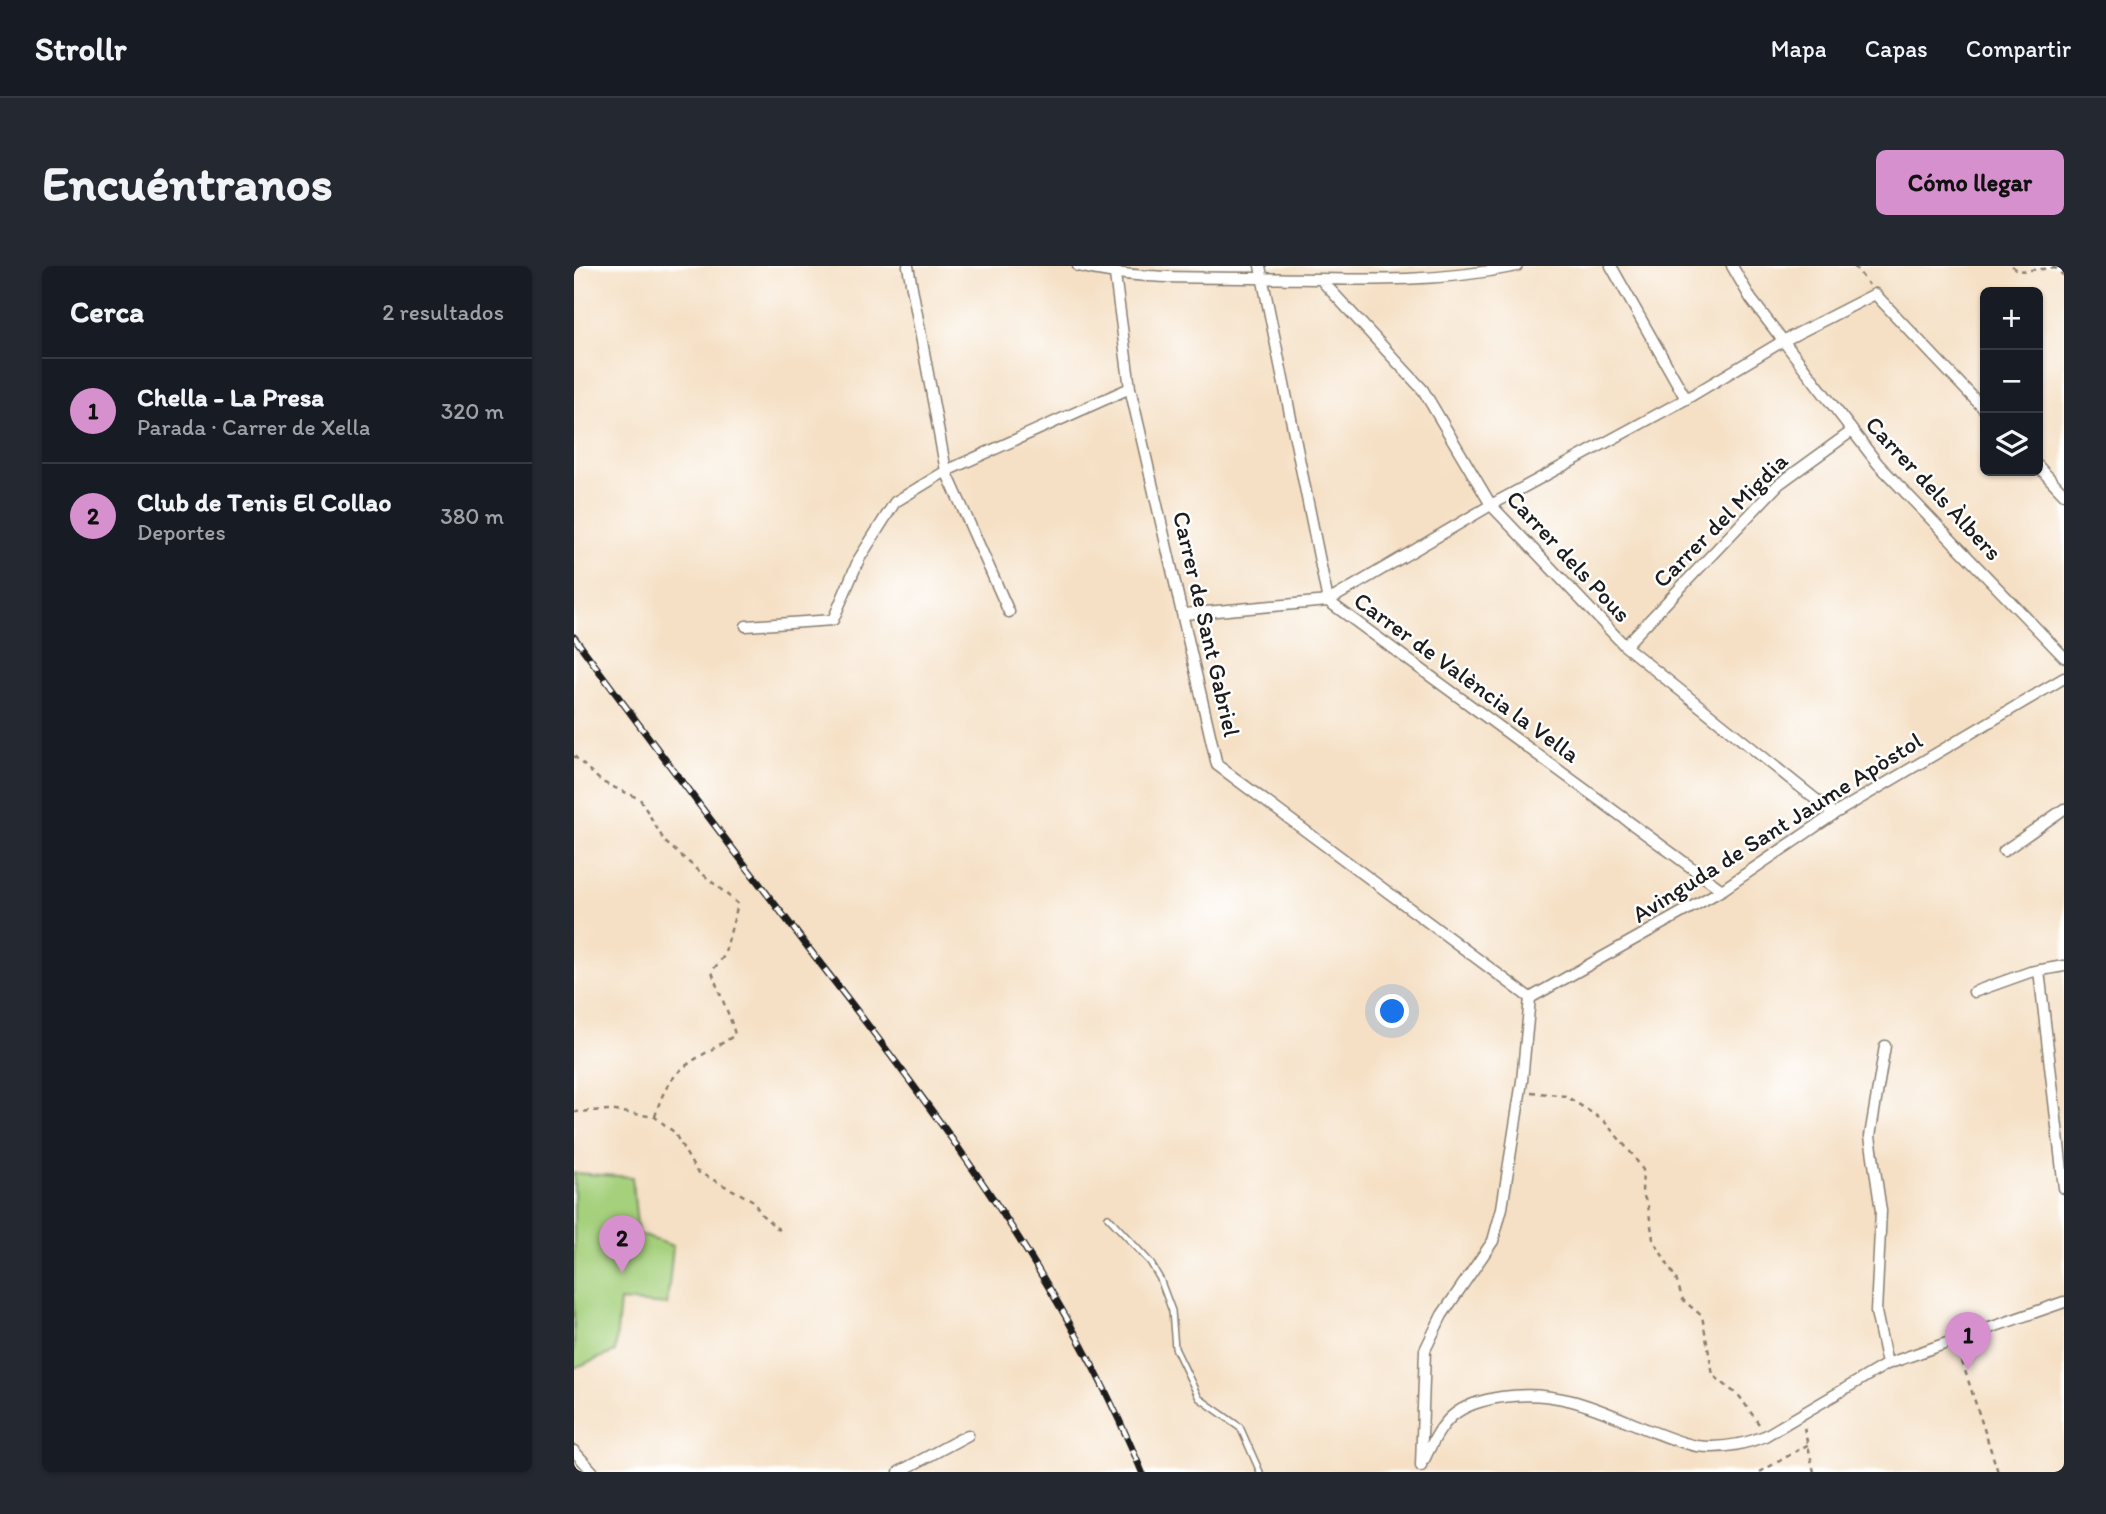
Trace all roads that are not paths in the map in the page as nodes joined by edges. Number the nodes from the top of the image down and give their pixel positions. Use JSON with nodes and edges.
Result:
{"nodes":[{"id":1,"x":908,"y":266,"type":"edge"},
{"id":2,"x":1078,"y":266,"type":"edge"},
{"id":3,"x":1259,"y":266,"type":"edge"},
{"id":4,"x":1517,"y":266,"type":"edge"},
{"id":5,"x":1611,"y":266,"type":"edge"},
{"id":6,"x":1732,"y":266,"type":"edge"},
{"id":7,"x":1115,"y":275,"type":"junction"},
{"id":8,"x":1262,"y":278,"type":"junction"},
{"id":9,"x":1323,"y":282,"type":"junction"},
{"id":10,"x":1783,"y":341,"type":"junction"},
{"id":11,"x":1130,"y":388,"type":"junction"},
{"id":12,"x":1686,"y":399,"type":"junction"},
{"id":13,"x":1980,"y":405,"type":"edge"},
{"id":14,"x":1852,"y":431,"type":"junction"},
{"id":15,"x":946,"y":471,"type":"junction"},
{"id":16,"x":2043,"y":471,"type":"edge"},
{"id":17,"x":2064,"y":494,"type":"edge"},
{"id":18,"x":1491,"y":505,"type":"junction"},
{"id":19,"x":1328,"y":601,"type":"junction"},
{"id":20,"x":1009,"y":612,"type":"dead end"},
{"id":21,"x":1184,"y":614,"type":"junction"},
{"id":22,"x":746,"y":626,"type":"dead end"},
{"id":23,"x":1625,"y":646,"type":"junction"},
{"id":24,"x":2064,"y":657,"type":"edge"},
{"id":25,"x":2064,"y":678,"type":"edge"},
{"id":26,"x":2064,"y":809,"type":"edge"},
{"id":27,"x":1834,"y":814,"type":"junction"},
{"id":28,"x":2004,"y":851,"type":"dead end"},
{"id":29,"x":1722,"y":890,"type":"junction"},
{"id":30,"x":2064,"y":966,"type":"edge"},
{"id":31,"x":2039,"y":970,"type":"junction"},
{"id":32,"x":1974,"y":992,"type":"dead end"},
{"id":33,"x":1530,"y":998,"type":"junction"},
{"id":34,"x":1885,"y":1046,"type":"dead end"},
{"id":35,"x":2064,"y":1188,"type":"edge"},
{"id":36,"x":1108,"y":1217,"type":"dead end"},
{"id":37,"x":2064,"y":1302,"type":"edge"},
{"id":38,"x":1887,"y":1364,"type":"junction"},
{"id":39,"x":968,"y":1435,"type":"dead end"},
{"id":40,"x":574,"y":1451,"type":"edge"},
{"id":41,"x":1420,"y":1469,"type":"edge"},
{"id":42,"x":593,"y":1472,"type":"edge"},
{"id":43,"x":899,"y":1472,"type":"edge"},
{"id":44,"x":1260,"y":1472,"type":"edge"}],
"edges":[{"from":1,"to":15,"type":"street"},
{"from":2,"to":7,"type":"street"},
{"from":3,"to":8,"type":"street","name":"Carrer de València la Vella"},
{"from":4,"to":9,"type":"street"},
{"from":5,"to":12,"type":"street"},
{"from":6,"to":10,"type":"street","name":"Carrer dels Àlbers"},
{"from":7,"to":8,"type":"street"},
{"from":7,"to":11,"type":"street","name":"Carrer de Sant Gabriel"},
{"from":8,"to":9,"type":"street"},
{"from":8,"to":19,"type":"street","name":"Carrer de València la Vella"},
{"from":9,"to":18,"type":"street","name":"Carrer dels Pous"},
{"from":10,"to":12,"type":"street"},
{"from":10,"to":13,"type":"street"},
{"from":10,"to":14,"type":"street","name":"Carrer dels Àlbers"},
{"from":11,"to":15,"type":"street"},
{"from":11,"to":21,"type":"street","name":"Carrer de Sant Gabriel"},
{"from":12,"to":18,"type":"street"},
{"from":14,"to":23,"type":"street","name":"Carrer del Migdia"},
{"from":14,"to":24,"type":"street","name":"Carrer dels Àlbers"},
{"from":15,"to":20,"type":"street"},
{"from":15,"to":22,"type":"street"},
{"from":16,"to":17,"type":"street"},
{"from":18,"to":19,"type":"street"},
{"from":18,"to":23,"type":"street","name":"Carrer dels Pous"},
{"from":19,"to":21,"type":"street"},
{"from":19,"to":29,"type":"street","name":"Carrer de València la Vella"},
{"from":21,"to":33,"type":"street","name":"Carrer de Sant Gabriel"},
{"from":23,"to":27,"type":"street","name":"Carrer dels Pous"},
{"from":25,"to":27,"type":"street","name":"Avinguda de Sant Jaume Apòstol"},
{"from":26,"to":28,"type":"street"},
{"from":27,"to":29,"type":"street","name":"Avinguda de Sant Jaume Apòstol"},
{"from":29,"to":33,"type":"street","name":"Avinguda de Sant Jaume Apòstol"},
{"from":30,"to":31,"type":"street"},
{"from":31,"to":32,"type":"street"},
{"from":31,"to":35,"type":"street"},
{"from":33,"to":41,"type":"street"},
{"from":34,"to":38,"type":"street"},
{"from":36,"to":44,"type":"lane"},
{"from":37,"to":38,"type":"street"},
{"from":38,"to":41,"type":"street"},
{"from":39,"to":43,"type":"street"},
{"from":40,"to":42,"type":"street"}]}
